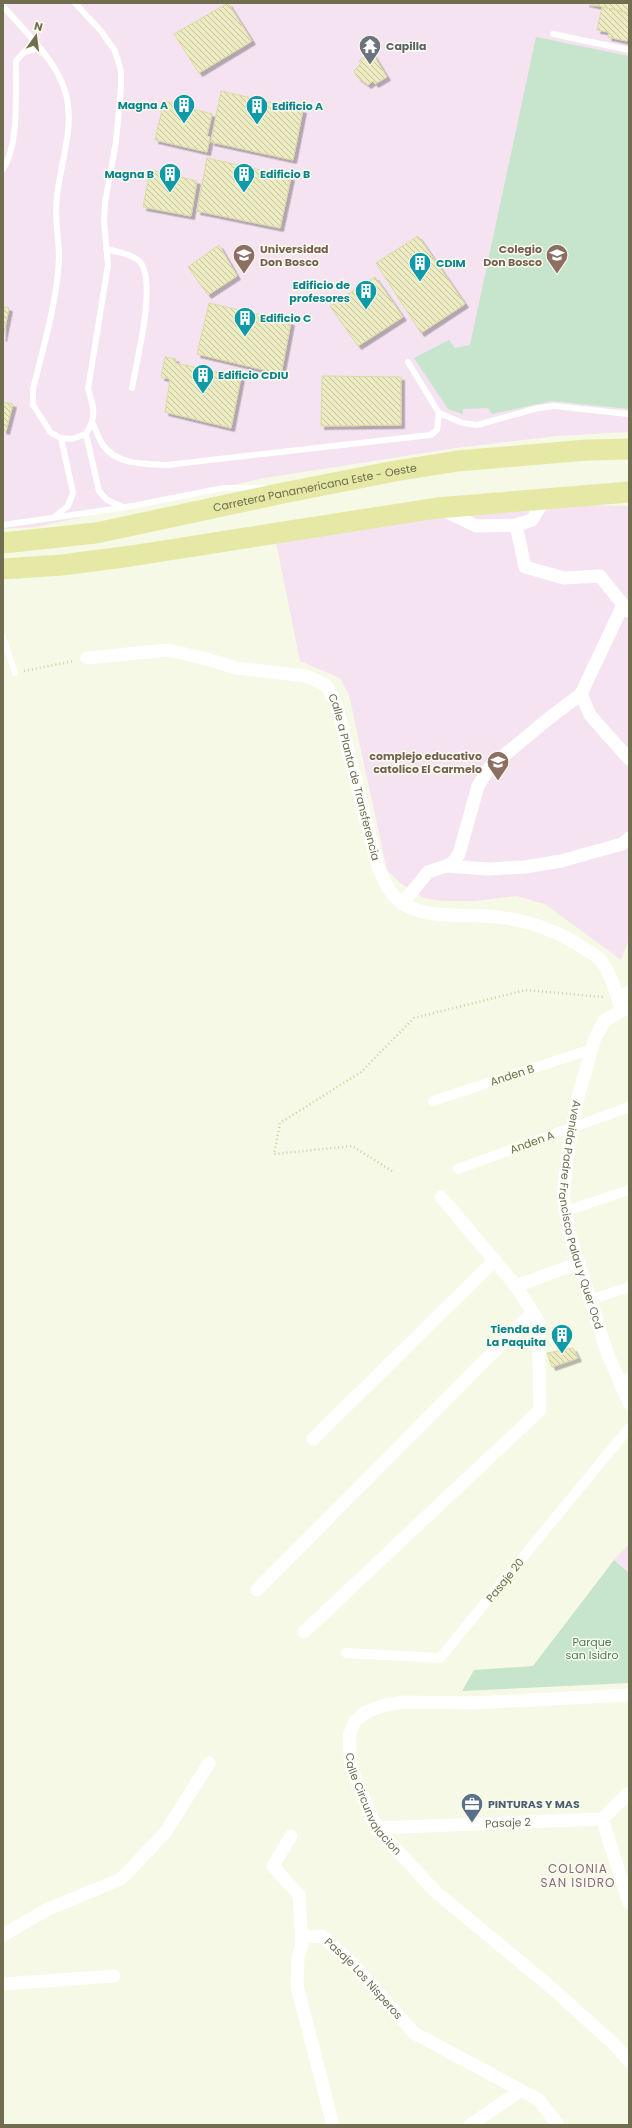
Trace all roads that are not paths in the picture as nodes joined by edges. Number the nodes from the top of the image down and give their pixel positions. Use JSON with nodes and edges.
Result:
{"nodes":[{"id":1,"x":75,"y":3,"type":"edge"},
{"id":2,"x":3,"y":6,"type":"edge"},
{"id":3,"x":553,"y":34,"type":"dead end"},
{"id":4,"x":39,"y":48,"type":"junction"},
{"id":5,"x":629,"y":50,"type":"edge"},
{"id":6,"x":3,"y":168,"type":"edge"},
{"id":7,"x":106,"y":249,"type":"junction"},
{"id":8,"x":408,"y":362,"type":"dead end"},
{"id":9,"x":132,"y":388,"type":"dead end"},
{"id":10,"x":439,"y":413,"type":"junction"},
{"id":11,"x":629,"y":414,"type":"edge"},
{"id":12,"x":92,"y":422,"type":"junction"},
{"id":13,"x":86,"y":434,"type":"junction"},
{"id":14,"x":61,"y":438,"type":"junction"},
{"id":15,"x":629,"y":450,"type":"edge"},
{"id":16,"x":629,"y":492,"type":"edge"},
{"id":17,"x":283,"y":493,"type":"junction"},
{"id":18,"x":545,"y":498,"type":"junction"},
{"id":19,"x":127,"y":507,"type":"junction"},
{"id":20,"x":437,"y":508,"type":"junction"},
{"id":21,"x":52,"y":519,"type":"junction"},
{"id":22,"x":3,"y":525,"type":"edge"},
{"id":23,"x":516,"y":525,"type":"junction"},
{"id":24,"x":3,"y":542,"type":"edge"},
{"id":25,"x":3,"y":569,"type":"edge"},
{"id":26,"x":626,"y":608,"type":"edge"},
{"id":27,"x":3,"y":637,"type":"edge"},
{"id":28,"x":86,"y":658,"type":"road end"},
{"id":29,"x":15,"y":673,"type":"road end"},
{"id":30,"x":581,"y":694,"type":"junction"},
{"id":31,"x":629,"y":759,"type":"edge"},
{"id":32,"x":629,"y":838,"type":"edge"},
{"id":33,"x":446,"y":866,"type":"junction"},
{"id":34,"x":402,"y":904,"type":"junction"},
{"id":35,"x":624,"y":1002,"type":"edge"},
{"id":36,"x":592,"y":1049,"type":"junction"},
{"id":37,"x":433,"y":1101,"type":"dead end"},
{"id":38,"x":629,"y":1107,"type":"edge"},
{"id":39,"x":572,"y":1127,"type":"junction"},
{"id":40,"x":458,"y":1169,"type":"dead end"},
{"id":41,"x":629,"y":1190,"type":"edge"},
{"id":42,"x":441,"y":1197,"type":"dead end"},
{"id":43,"x":566,"y":1211,"type":"junction"},
{"id":44,"x":494,"y":1260,"type":"junction"},
{"id":45,"x":579,"y":1264,"type":"junction"},
{"id":46,"x":516,"y":1286,"type":"junction"},
{"id":47,"x":629,"y":1287,"type":"edge"},
{"id":48,"x":590,"y":1300,"type":"junction"},
{"id":49,"x":532,"y":1313,"type":"junction"},
{"id":50,"x":624,"y":1380,"type":"edge"},
{"id":51,"x":629,"y":1403,"type":"edge"},
{"id":52,"x":629,"y":1428,"type":"edge"},
{"id":53,"x":313,"y":1439,"type":"dead end"},
{"id":54,"x":257,"y":1590,"type":"dead end"},
{"id":55,"x":304,"y":1632,"type":"dead end"},
{"id":56,"x":346,"y":1654,"type":"dead end"},
{"id":57,"x":629,"y":1694,"type":"edge"},
{"id":58,"x":209,"y":1763,"type":"dead end"},
{"id":59,"x":629,"y":1793,"type":"edge"},
{"id":60,"x":602,"y":1819,"type":"junction"},
{"id":61,"x":376,"y":1828,"type":"junction"},
{"id":62,"x":291,"y":1836,"type":"dead end"},
{"id":63,"x":629,"y":1903,"type":"edge"},
{"id":64,"x":3,"y":1935,"type":"edge"},
{"id":65,"x":302,"y":1944,"type":"junction"},
{"id":66,"x":114,"y":1976,"type":"dead end"},
{"id":67,"x":3,"y":1984,"type":"edge"},
{"id":68,"x":629,"y":2061,"type":"edge"},
{"id":69,"x":520,"y":2090,"type":"junction"},
{"id":70,"x":333,"y":2125,"type":"edge"},
{"id":71,"x":470,"y":2125,"type":"edge"},
{"id":72,"x":558,"y":2125,"type":"edge"}],
"edges":[{"from":1,"to":7,"type":"lane"},
{"from":2,"to":4,"type":"lane"},
{"from":3,"to":5,"type":"lane"},
{"from":4,"to":6,"type":"lane"},
{"from":4,"to":14,"type":"lane"},
{"from":7,"to":9,"type":"lane"},
{"from":7,"to":12,"type":"lane"},
{"from":8,"to":10,"type":"lane"},
{"from":10,"to":11,"type":"lane"},
{"from":10,"to":12,"type":"lane"},
{"from":12,"to":13,"type":"lane"},
{"from":13,"to":14,"type":"lane"},
{"from":13,"to":19,"type":"lane"},
{"from":14,"to":21,"type":"lane"},
{"from":15,"to":17,"type":"highway","name":"Carretera Panamericana Este - Oeste"},
{"from":16,"to":18,"type":"highway"},
{"from":17,"to":19,"type":"lane"},
{"from":17,"to":24,"type":"highway","name":"Carretera Panamericana Este - Oeste"},
{"from":18,"to":20,"type":"highway"},
{"from":18,"to":23,"type":"street"},
{"from":19,"to":21,"type":"lane"},
{"from":20,"to":23,"type":"street"},
{"from":20,"to":25,"type":"highway"},
{"from":21,"to":22,"type":"lane"},
{"from":23,"to":26,"type":"street"},
{"from":26,"to":30,"type":"street"},
{"from":27,"to":29,"type":"lane"},
{"from":28,"to":34,"type":"street","name":"Calle a Planta de Transferencia"},
{"from":30,"to":31,"type":"street"},
{"from":30,"to":33,"type":"street"},
{"from":32,"to":33,"type":"street"},
{"from":33,"to":34,"type":"street"},
{"from":34,"to":35,"type":"street","name":"Calle a Planta de Transferencia"},
{"from":35,"to":36,"type":"street","name":"Avenida Padre Francisco Palau y Quer Ocd"},
{"from":36,"to":37,"type":"street","name":"Anden B"},
{"from":36,"to":39,"type":"street","name":"Avenida Padre Francisco Palau y Quer Ocd"},
{"from":38,"to":39,"type":"street","name":"Anden A"},
{"from":39,"to":40,"type":"street","name":"Anden A"},
{"from":39,"to":43,"type":"street","name":"Avenida Padre Francisco Palau y Quer Ocd"},
{"from":41,"to":43,"type":"street"},
{"from":42,"to":44,"type":"street"},
{"from":43,"to":45,"type":"street","name":"Avenida Padre Francisco Palau y Quer Ocd"},
{"from":44,"to":46,"type":"street"},
{"from":44,"to":53,"type":"street"},
{"from":45,"to":46,"type":"street"},
{"from":45,"to":48,"type":"street","name":"Avenida Padre Francisco Palau y Quer Ocd"},
{"from":46,"to":49,"type":"street"},
{"from":47,"to":48,"type":"street"},
{"from":48,"to":50,"type":"street","name":"Avenida Padre Francisco Palau y Quer Ocd"},
{"from":49,"to":54,"type":"street"},
{"from":49,"to":55,"type":"street"},
{"from":50,"to":51,"type":"street","name":"Avenida Padre Francisco Palau y Quer Ocd"},
{"from":52,"to":56,"type":"street","name":"Pasaje 20"},
{"from":57,"to":61,"type":"street","name":"Calle Circunvalacion"},
{"from":58,"to":64,"type":"street"},
{"from":59,"to":60,"type":"street"},
{"from":60,"to":61,"type":"street","name":"Pasaje 2"},
{"from":60,"to":63,"type":"street"},
{"from":61,"to":68,"type":"street","name":"Calle Circunvalacion"},
{"from":62,"to":65,"type":"street"},
{"from":65,"to":69,"type":"street","name":"Pasaje Los Nisperos"},
{"from":65,"to":70,"type":"street"},
{"from":66,"to":67,"type":"street"},
{"from":69,"to":71,"type":"street"},
{"from":69,"to":72,"type":"street","name":"Pasaje Los Nisperos"}]}
